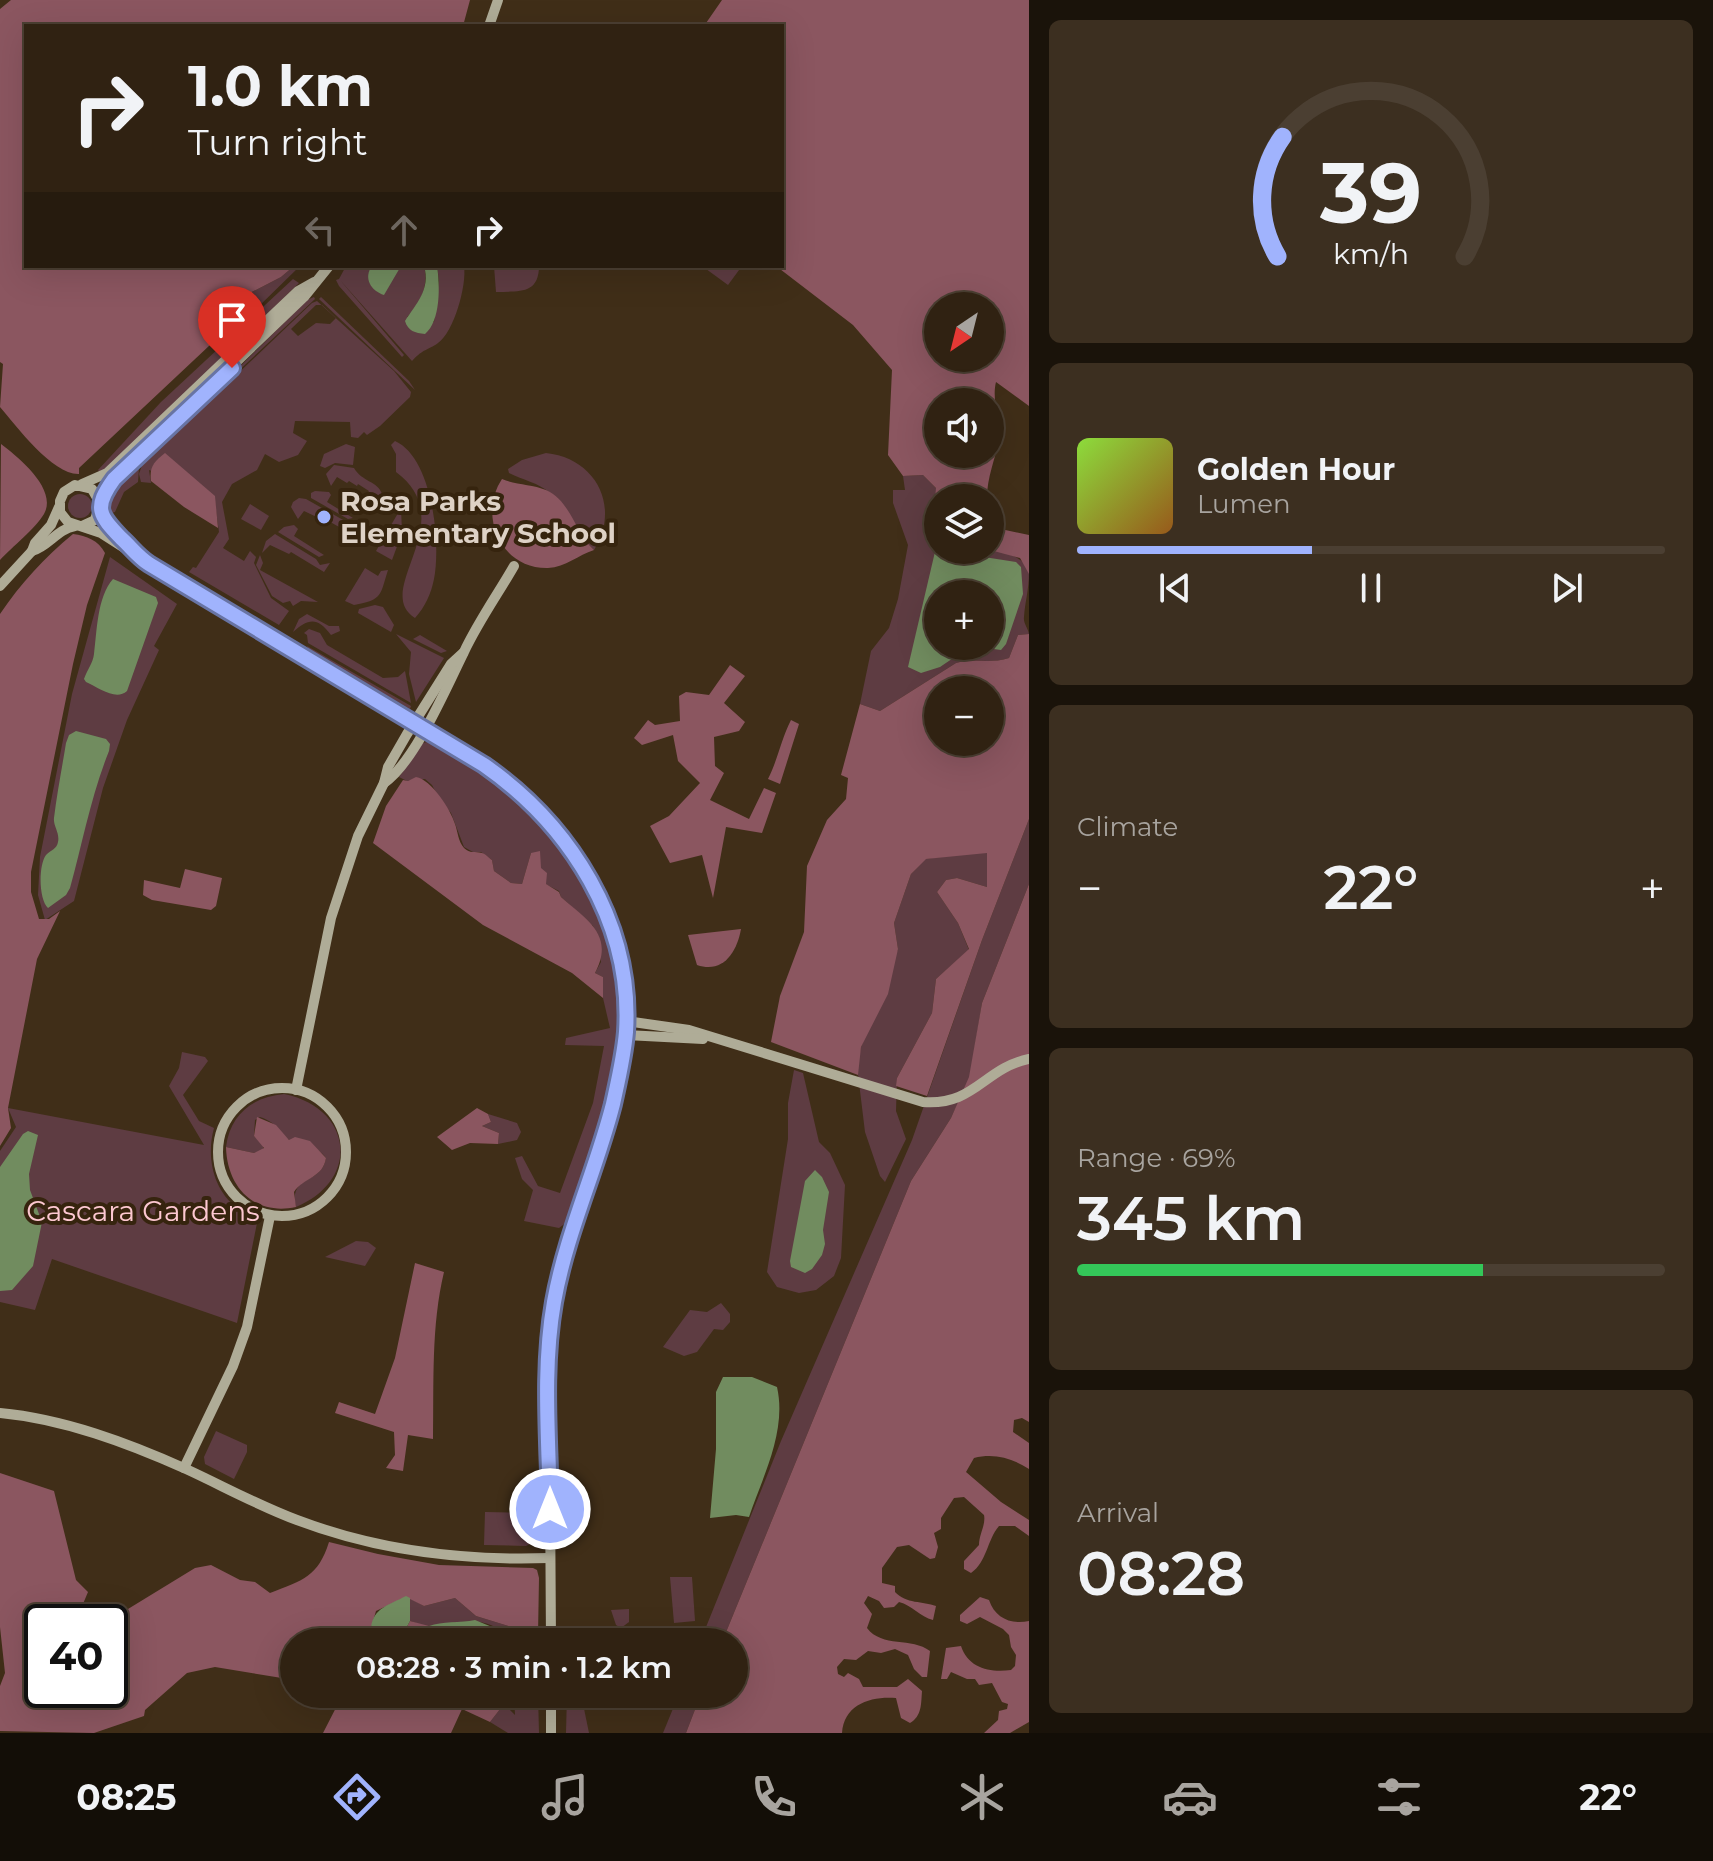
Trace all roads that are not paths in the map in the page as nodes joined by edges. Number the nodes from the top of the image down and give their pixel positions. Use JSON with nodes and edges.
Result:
{"nodes":[{"id":1,"x":498,"y":0,"type":"edge"},
{"id":2,"x":490,"y":24,"type":"edge"},
{"id":3,"x":327,"y":268,"type":"edge"},
{"id":4,"x":314,"y":282,"type":"junction"},
{"id":5,"x":82,"y":484,"type":"junction"},
{"id":6,"x":100,"y":506,"type":"junction"},
{"id":7,"x":59,"y":507,"type":"junction"},
{"id":8,"x":79,"y":526,"type":"junction"},
{"id":9,"x":32,"y":551,"type":"junction"},
{"id":10,"x":132,"y":552,"type":"junction"},
{"id":11,"x":514,"y":566,"type":"dead end"},
{"id":12,"x":0,"y":586,"type":"edge"},
{"id":13,"x":463,"y":653,"type":"junction"},
{"id":14,"x":413,"y":723,"type":"junction"},
{"id":15,"x":424,"y":729,"type":"junction"},
{"id":16,"x":384,"y":783,"type":"junction"},
{"id":17,"x":626,"y":1021,"type":"junction"},
{"id":18,"x":626,"y":1035,"type":"junction"},
{"id":19,"x":713,"y":1039,"type":"junction"},
{"id":20,"x":1029,"y":1059,"type":"edge"},
{"id":21,"x":296,"y":1090,"type":"junction"},
{"id":22,"x":270,"y":1216,"type":"junction"},
{"id":23,"x":0,"y":1413,"type":"edge"},
{"id":24,"x":184,"y":1468,"type":"junction"},
{"id":25,"x":549,"y":1558,"type":"junction"},
{"id":26,"x":551,"y":1628,"type":"edge"},
{"id":27,"x":551,"y":1708,"type":"edge"},
{"id":28,"x":551,"y":1733,"type":"edge"}],
"edges":[{"from":1,"to":2,"type":"street"},
{"from":3,"to":4,"type":"street"},
{"from":4,"to":5,"type":"street"},
{"from":4,"to":6,"type":"street"},
{"from":5,"to":6,"type":"street"},
{"from":5,"to":7,"type":"street"},
{"from":6,"to":8,"type":"street"},
{"from":6,"to":10,"type":"street"},
{"from":7,"to":8,"type":"street"},
{"from":7,"to":9,"type":"street"},
{"from":8,"to":9,"type":"street"},
{"from":8,"to":10,"type":"street"},
{"from":9,"to":12,"type":"street"},
{"from":10,"to":14,"type":"street"},
{"from":11,"to":13,"type":"street"},
{"from":13,"to":14,"type":"street"},
{"from":13,"to":15,"type":"street"},
{"from":14,"to":15,"type":"street"},
{"from":14,"to":16,"type":"street"},
{"from":15,"to":16,"type":"street"},
{"from":15,"to":17,"type":"street"},
{"from":16,"to":21,"type":"street"},
{"from":17,"to":18,"type":"street"},
{"from":17,"to":19,"type":"street"},
{"from":18,"to":19,"type":"street"},
{"from":18,"to":25,"type":"street"},
{"from":19,"to":20,"type":"street"},
{"from":21,"to":22,"type":"street"},
{"from":21,"to":22,"type":"street"},
{"from":22,"to":24,"type":"street"},
{"from":23,"to":24,"type":"street"},
{"from":24,"to":25,"type":"street"},
{"from":25,"to":26,"type":"street"},
{"from":27,"to":28,"type":"street"}]}
